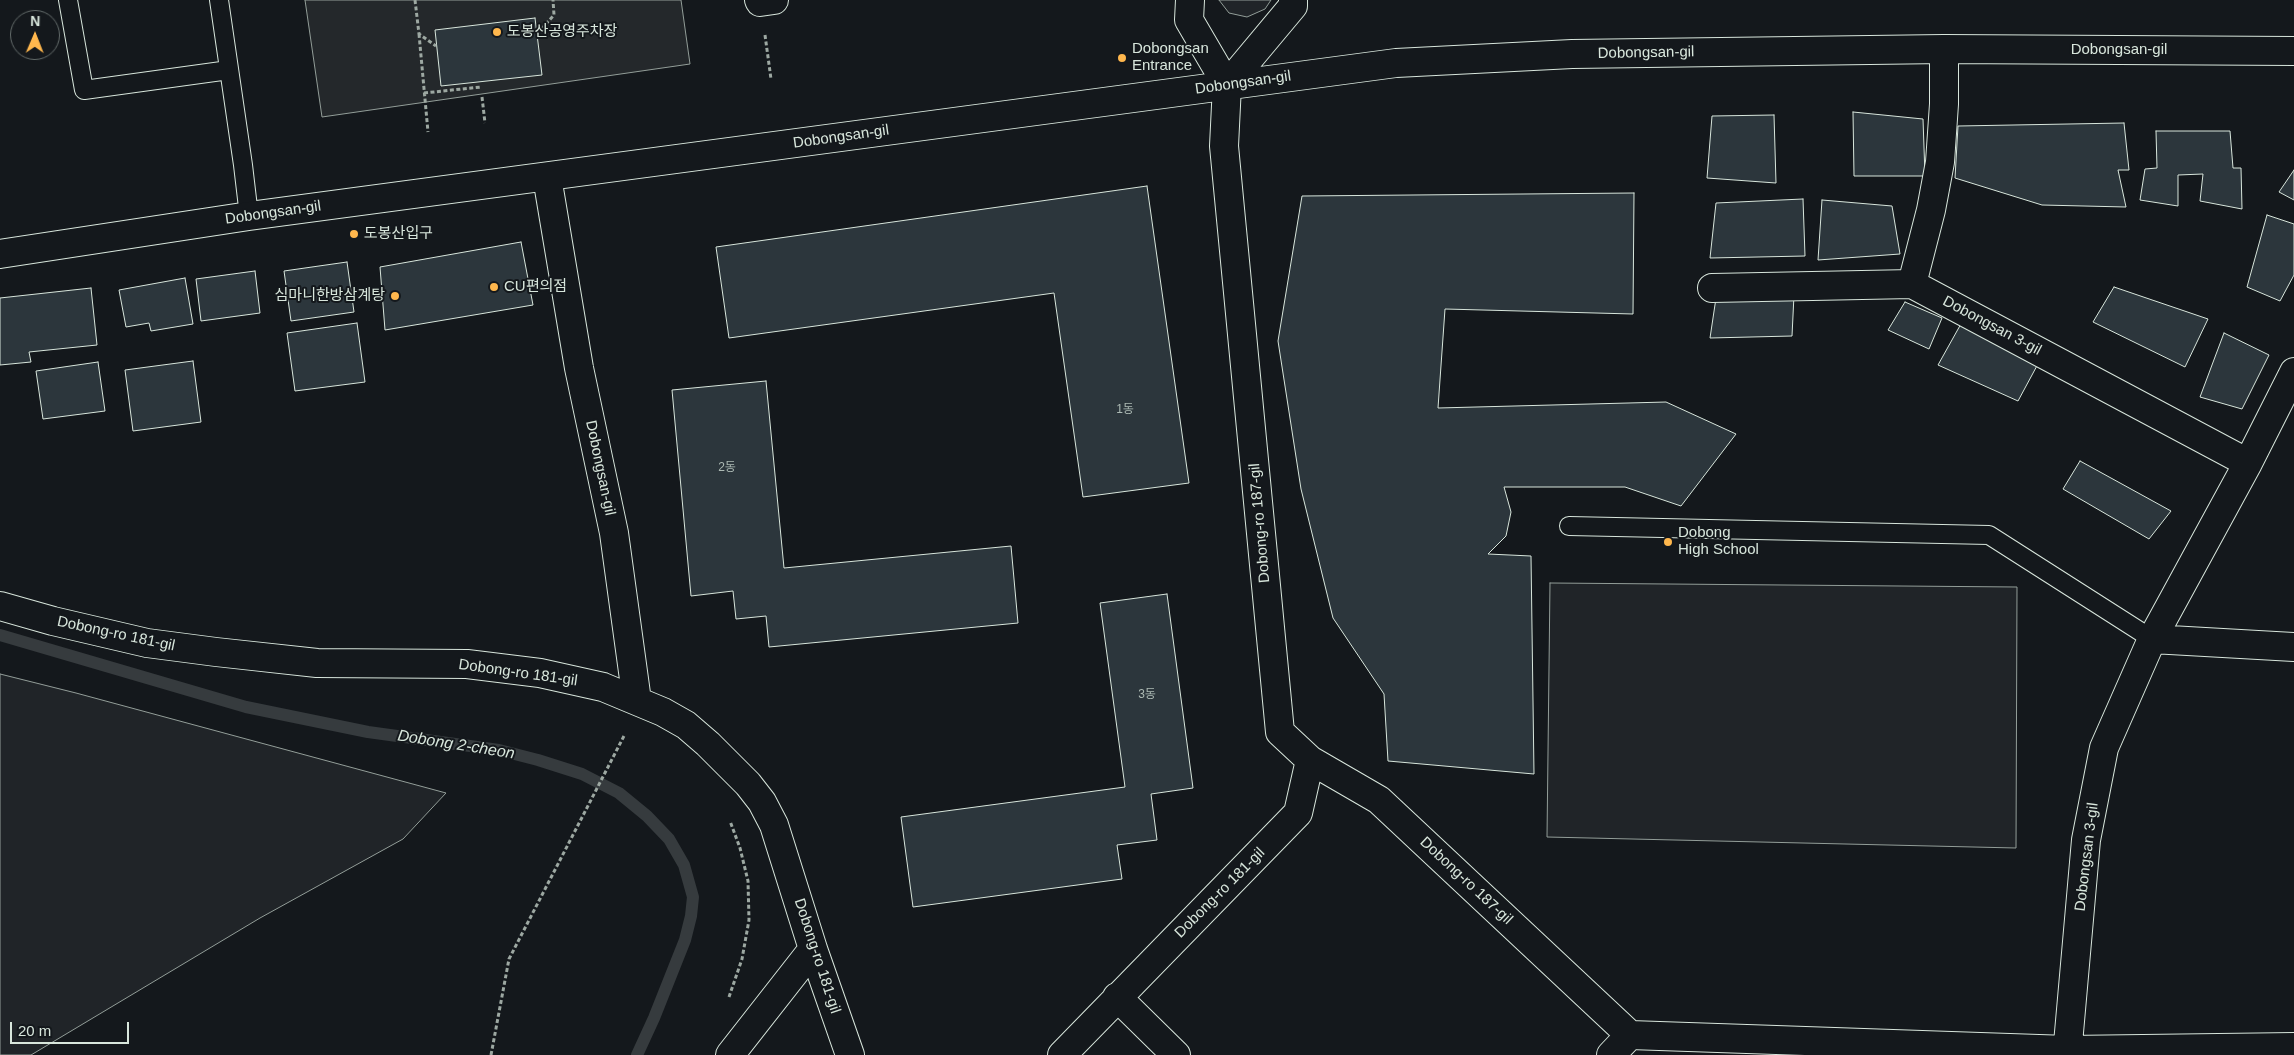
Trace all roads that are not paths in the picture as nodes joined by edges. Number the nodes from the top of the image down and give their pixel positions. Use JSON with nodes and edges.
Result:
{"nodes":[{"id":1,"x":68,"y":0,"type":"edge"},
{"id":2,"x":219,"y":0,"type":"edge"},
{"id":3,"x":1190,"y":0,"type":"edge"},
{"id":4,"x":1293,"y":0,"type":"edge"},
{"id":5,"x":1944,"y":49,"type":"junction"},
{"id":6,"x":2294,"y":51,"type":"edge"},
{"id":7,"x":229,"y":70,"type":"junction"},
{"id":8,"x":1227,"y":85,"type":"junction"},
{"id":9,"x":546,"y":177,"type":"junction"},
{"id":10,"x":249,"y":216,"type":"junction"},
{"id":11,"x":0,"y":254,"type":"edge"},
{"id":12,"x":1912,"y":284,"type":"junction"},
{"id":13,"x":1712,"y":288,"type":"dead end"},
{"id":14,"x":2293,"y":377,"type":"edge"},
{"id":15,"x":2248,"y":463,"type":"junction"},
{"id":16,"x":1569,"y":526,"type":"dead end"},
{"id":17,"x":0,"y":606,"type":"edge"},
{"id":18,"x":2152,"y":639,"type":"junction"},
{"id":19,"x":2294,"y":647,"type":"edge"},
{"id":20,"x":637,"y":701,"type":"junction"},
{"id":21,"x":1310,"y":760,"type":"junction"},
{"id":22,"x":813,"y":949,"type":"junction"},
{"id":23,"x":1117,"y":997,"type":"junction"},
{"id":24,"x":1630,"y":1035,"type":"junction"},
{"id":25,"x":2294,"y":1047,"type":"edge"},
{"id":26,"x":2068,"y":1052,"type":"edge"},
{"id":27,"x":730,"y":1055,"type":"edge"},
{"id":28,"x":850,"y":1055,"type":"edge"},
{"id":29,"x":1062,"y":1055,"type":"edge"},
{"id":30,"x":1176,"y":1055,"type":"edge"},
{"id":31,"x":1611,"y":1055,"type":"edge"}],
"edges":[{"from":1,"to":7,"type":"lane"},
{"from":2,"to":7,"type":"lane"},
{"from":3,"to":8,"type":"street"},
{"from":4,"to":8,"type":"street"},
{"from":5,"to":6,"type":"street","name":"Dobongsan-gil"},
{"from":5,"to":8,"type":"street","name":"Dobongsan-gil"},
{"from":5,"to":12,"type":"street"},
{"from":7,"to":10,"type":"lane"},
{"from":8,"to":9,"type":"street","name":"Dobongsan-gil"},
{"from":8,"to":21,"type":"street","name":"Dobong-ro 187-gil"},
{"from":9,"to":10,"type":"street","name":"Dobongsan-gil"},
{"from":9,"to":20,"type":"street","name":"Dobongsan-gil"},
{"from":10,"to":11,"type":"street","name":"Dobongsan-gil"},
{"from":12,"to":13,"type":"street","name":"Dobongsan 3-gil"},
{"from":12,"to":15,"type":"street","name":"Dobongsan 3-gil"},
{"from":14,"to":15,"type":"street","name":"Dobongsan 3-gil"},
{"from":15,"to":18,"type":"street","name":"Dobongsan 3-gil"},
{"from":16,"to":18,"type":"lane"},
{"from":17,"to":20,"type":"street","name":"Dobong-ro 181-gil"},
{"from":18,"to":19,"type":"street"},
{"from":18,"to":26,"type":"street","name":"Dobongsan 3-gil"},
{"from":20,"to":22,"type":"street","name":"Dobong-ro 181-gil"},
{"from":21,"to":23,"type":"street","name":"Dobong-ro 181-gil"},
{"from":21,"to":24,"type":"street","name":"Dobong-ro 187-gil"},
{"from":22,"to":27,"type":"street"},
{"from":22,"to":28,"type":"street","name":"Dobong-ro 181-gil"},
{"from":23,"to":29,"type":"street","name":"Dobong-ro 181-gil"},
{"from":23,"to":30,"type":"street"},
{"from":24,"to":26,"type":"street"},
{"from":24,"to":31,"type":"street"},
{"from":25,"to":26,"type":"street"}]}
